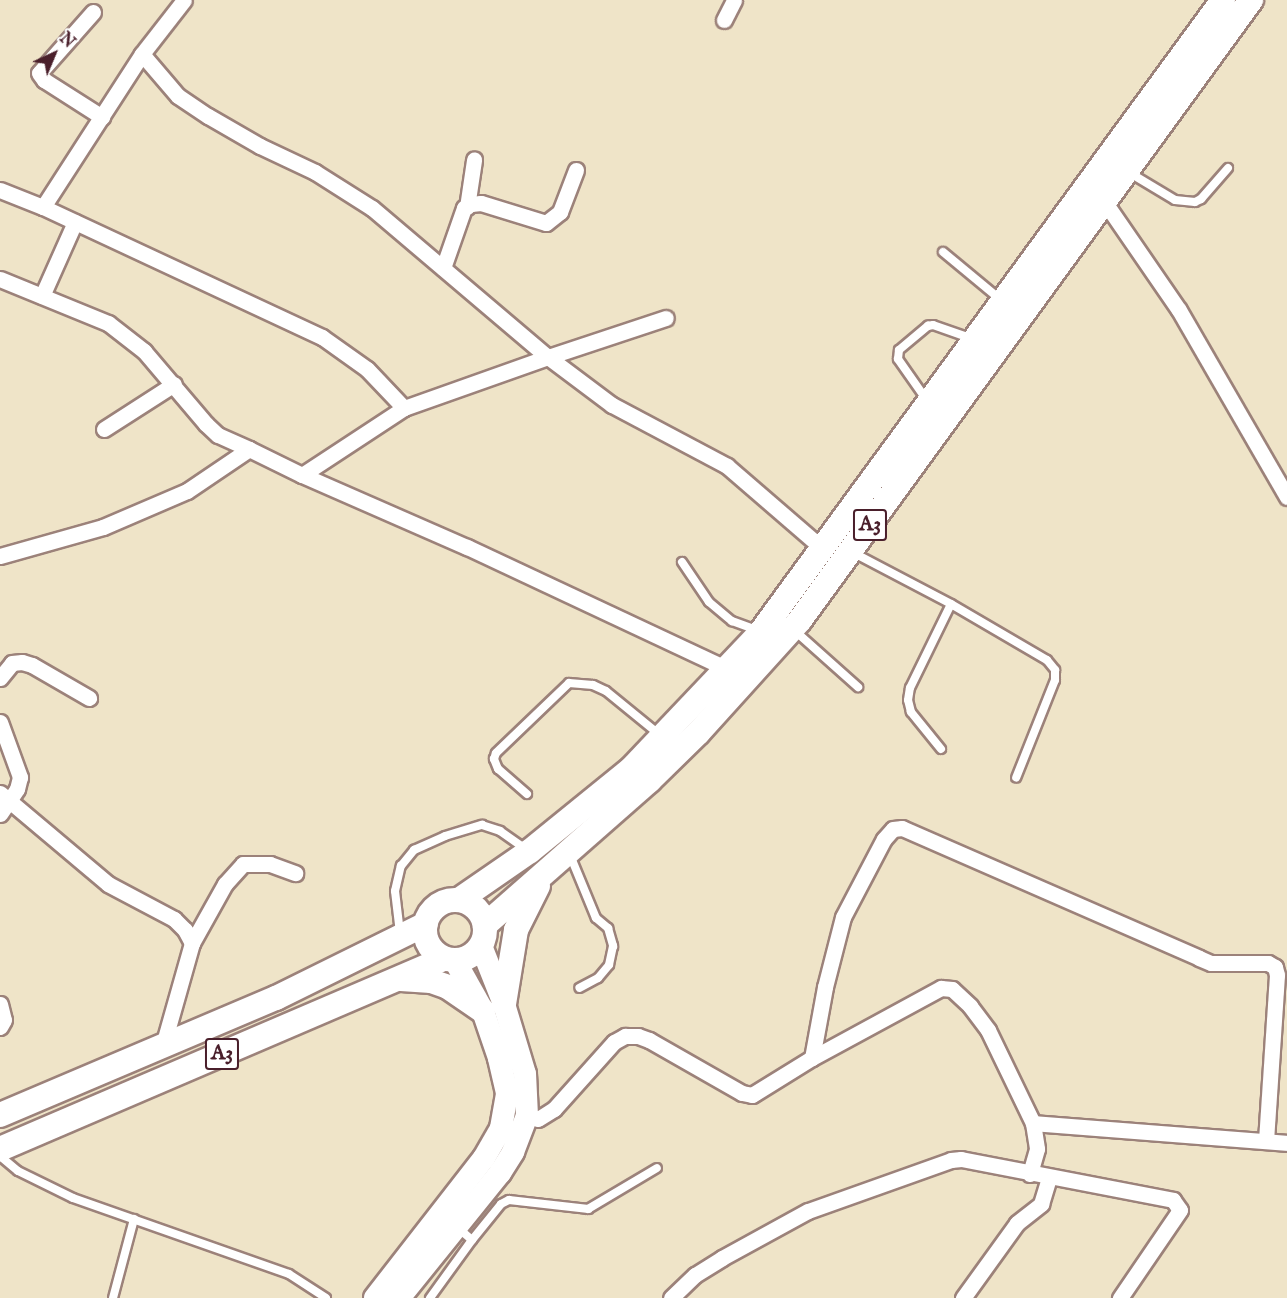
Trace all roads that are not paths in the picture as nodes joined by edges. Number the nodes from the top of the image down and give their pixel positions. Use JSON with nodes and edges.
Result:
{"nodes":[{"id":1,"x":184,"y":0,"type":"edge"},
{"id":2,"x":734,"y":0,"type":"edge"},
{"id":3,"x":1239,"y":3,"type":"edge"},
{"id":4,"x":93,"y":12,"type":"dead end"},
{"id":5,"x":724,"y":20,"type":"dead end"},
{"id":6,"x":142,"y":54,"type":"junction"},
{"id":7,"x":1187,"y":67,"type":"junction"},
{"id":8,"x":102,"y":117,"type":"junction"},
{"id":9,"x":474,"y":160,"type":"dead end"},
{"id":10,"x":1228,"y":168,"type":"dead end"},
{"id":11,"x":576,"y":170,"type":"dead end"},
{"id":12,"x":1126,"y":170,"type":"junction"},
{"id":13,"x":0,"y":190,"type":"edge"},
{"id":14,"x":1104,"y":201,"type":"junction"},
{"id":15,"x":43,"y":207,"type":"junction"},
{"id":16,"x":467,"y":207,"type":"junction"},
{"id":17,"x":75,"y":222,"type":"junction"},
{"id":18,"x":944,"y":252,"type":"dead end"},
{"id":19,"x":442,"y":268,"type":"junction"},
{"id":20,"x":0,"y":279,"type":"edge"},
{"id":21,"x":42,"y":296,"type":"junction"},
{"id":22,"x":1003,"y":301,"type":"junction"},
{"id":23,"x":666,"y":318,"type":"dead end"},
{"id":24,"x":974,"y":340,"type":"junction"},
{"id":25,"x":993,"y":355,"type":"junction"},
{"id":26,"x":548,"y":357,"type":"junction"},
{"id":27,"x":174,"y":384,"type":"junction"},
{"id":28,"x":928,"y":401,"type":"junction"},
{"id":29,"x":404,"y":408,"type":"junction"},
{"id":30,"x":104,"y":429,"type":"dead end"},
{"id":31,"x":249,"y":449,"type":"junction"},
{"id":32,"x":302,"y":475,"type":"junction"},
{"id":33,"x":1287,"y":496,"type":"edge"},
{"id":34,"x":822,"y":548,"type":"junction"},
{"id":35,"x":850,"y":551,"type":"junction"},
{"id":36,"x":0,"y":556,"type":"edge"},
{"id":37,"x":682,"y":562,"type":"dead end"},
{"id":38,"x":951,"y":604,"type":"junction"},
{"id":39,"x":792,"y":629,"type":"junction"},
{"id":40,"x":761,"y":632,"type":"junction"},
{"id":41,"x":728,"y":669,"type":"junction"},
{"id":42,"x":0,"y":678,"type":"edge"},
{"id":43,"x":858,"y":687,"type":"dead end"},
{"id":44,"x":89,"y":698,"type":"dead end"},
{"id":45,"x":0,"y":722,"type":"edge"},
{"id":46,"x":664,"y":737,"type":"junction"},
{"id":47,"x":941,"y":749,"type":"dead end"},
{"id":48,"x":1016,"y":778,"type":"dead end"},
{"id":49,"x":527,"y":794,"type":"dead end"},
{"id":50,"x":4,"y":796,"type":"edge"},
{"id":51,"x":0,"y":814,"type":"edge"},
{"id":52,"x":530,"y":851,"type":"junction"},
{"id":53,"x":569,"y":851,"type":"junction"},
{"id":54,"x":296,"y":873,"type":"dead end"},
{"id":55,"x":545,"y":873,"type":"junction"},
{"id":56,"x":459,"y":900,"type":"junction"},
{"id":57,"x":426,"y":924,"type":"junction"},
{"id":58,"x":483,"y":936,"type":"junction"},
{"id":59,"x":401,"y":938,"type":"junction"},
{"id":60,"x":192,"y":943,"type":"junction"},
{"id":61,"x":449,"y":960,"type":"junction"},
{"id":62,"x":1281,"y":967,"type":"edge"},
{"id":63,"x":395,"y":979,"type":"junction"},
{"id":64,"x":579,"y":988,"type":"dead end"},
{"id":65,"x":0,"y":1004,"type":"edge"},
{"id":66,"x":494,"y":1007,"type":"junction"},
{"id":67,"x":0,"y":1027,"type":"edge"},
{"id":68,"x":162,"y":1049,"type":"junction"},
{"id":69,"x":812,"y":1058,"type":"junction"},
{"id":70,"x":0,"y":1115,"type":"edge"},
{"id":71,"x":527,"y":1116,"type":"junction"},
{"id":72,"x":1033,"y":1123,"type":"junction"},
{"id":73,"x":1266,"y":1141,"type":"junction"},
{"id":74,"x":1287,"y":1143,"type":"edge"},
{"id":75,"x":0,"y":1149,"type":"edge"},
{"id":76,"x":0,"y":1156,"type":"edge"},
{"id":77,"x":657,"y":1168,"type":"dead end"},
{"id":78,"x":1030,"y":1174,"type":"junction"},
{"id":79,"x":1049,"y":1178,"type":"junction"},
{"id":80,"x":134,"y":1219,"type":"junction"},
{"id":81,"x":465,"y":1233,"type":"junction"},
{"id":82,"x":113,"y":1298,"type":"edge"},
{"id":83,"x":326,"y":1298,"type":"edge"},
{"id":84,"x":375,"y":1298,"type":"edge"},
{"id":85,"x":399,"y":1298,"type":"edge"},
{"id":86,"x":430,"y":1298,"type":"edge"},
{"id":87,"x":671,"y":1298,"type":"edge"},
{"id":88,"x":963,"y":1298,"type":"edge"},
{"id":89,"x":1120,"y":1298,"type":"edge"}],
"edges":[{"from":1,"to":6,"type":"street"},
{"from":2,"to":5,"type":"street"},
{"from":3,"to":7,"type":"highway","number":"A3"},
{"from":4,"to":8,"type":"street"},
{"from":6,"to":8,"type":"street"},
{"from":6,"to":19,"type":"street"},
{"from":7,"to":12,"type":"highway","number":"A3"},
{"from":7,"to":22,"type":"highway","number":"A3"},
{"from":8,"to":15,"type":"street"},
{"from":9,"to":16,"type":"street"},
{"from":10,"to":12,"type":"lane"},
{"from":11,"to":16,"type":"street"},
{"from":12,"to":14,"type":"highway","number":"A3"},
{"from":13,"to":15,"type":"street"},
{"from":14,"to":25,"type":"highway","number":"A3"},
{"from":14,"to":33,"type":"street"},
{"from":15,"to":17,"type":"street"},
{"from":16,"to":19,"type":"street"},
{"from":17,"to":21,"type":"street"},
{"from":17,"to":29,"type":"street"},
{"from":18,"to":22,"type":"lane"},
{"from":19,"to":26,"type":"street"},
{"from":20,"to":21,"type":"street"},
{"from":21,"to":27,"type":"street"},
{"from":22,"to":24,"type":"highway","number":"A3"},
{"from":23,"to":26,"type":"street"},
{"from":24,"to":25,"type":"lane"},
{"from":24,"to":28,"type":"highway","number":"A3"},
{"from":24,"to":28,"type":"lane"},
{"from":25,"to":35,"type":"highway","number":"A3"},
{"from":26,"to":29,"type":"street"},
{"from":26,"to":34,"type":"street"},
{"from":27,"to":30,"type":"street"},
{"from":27,"to":31,"type":"street"},
{"from":28,"to":34,"type":"highway","number":"A3"},
{"from":29,"to":32,"type":"street"},
{"from":31,"to":32,"type":"street"},
{"from":31,"to":36,"type":"street"},
{"from":32,"to":41,"type":"street"},
{"from":34,"to":40,"type":"highway","number":"A3"},
{"from":35,"to":38,"type":"lane"},
{"from":35,"to":39,"type":"highway","number":"A3"},
{"from":37,"to":40,"type":"lane"},
{"from":38,"to":47,"type":"lane"},
{"from":38,"to":48,"type":"lane"},
{"from":39,"to":43,"type":"lane"},
{"from":39,"to":53,"type":"highway","number":"A3"},
{"from":40,"to":41,"type":"highway","number":"A3"},
{"from":41,"to":46,"type":"highway","number":"A3"},
{"from":42,"to":44,"type":"street"},
{"from":45,"to":50,"type":"street"},
{"from":46,"to":49,"type":"lane"},
{"from":46,"to":52,"type":"highway","number":"A3"},
{"from":50,"to":51,"type":"street"},
{"from":50,"to":60,"type":"street"},
{"from":52,"to":56,"type":"highway","number":"A3"},
{"from":52,"to":59,"type":"lane"},
{"from":53,"to":55,"type":"highway","number":"A3"},
{"from":53,"to":64,"type":"lane"},
{"from":54,"to":60,"type":"street"},
{"from":55,"to":58,"type":"highway","number":"A3"},
{"from":55,"to":66,"type":"highway"},
{"from":56,"to":57,"type":"highway"},
{"from":56,"to":58,"type":"highway"},
{"from":57,"to":59,"type":"highway","number":"A3"},
{"from":57,"to":61,"type":"highway"},
{"from":58,"to":61,"type":"highway"},
{"from":58,"to":66,"type":"main road"},
{"from":59,"to":68,"type":"highway","number":"A3"},
{"from":60,"to":68,"type":"street"},
{"from":61,"to":63,"type":"highway","number":"A3"},
{"from":61,"to":66,"type":"main road"},
{"from":62,"to":69,"type":"street"},
{"from":62,"to":73,"type":"street"},
{"from":63,"to":66,"type":"highway"},
{"from":63,"to":75,"type":"highway","number":"A3"},
{"from":65,"to":67,"type":"street"},
{"from":66,"to":71,"type":"main road"},
{"from":66,"to":84,"type":"main road"},
{"from":68,"to":70,"type":"highway","number":"A3"},
{"from":69,"to":71,"type":"street"},
{"from":69,"to":72,"type":"street"},
{"from":71,"to":81,"type":"main road"},
{"from":72,"to":73,"type":"street"},
{"from":72,"to":78,"type":"street"},
{"from":73,"to":74,"type":"street"},
{"from":76,"to":80,"type":"lane"},
{"from":77,"to":81,"type":"lane"},
{"from":78,"to":79,"type":"street"},
{"from":78,"to":87,"type":"street"},
{"from":79,"to":88,"type":"street"},
{"from":79,"to":89,"type":"street"},
{"from":80,"to":82,"type":"lane"},
{"from":80,"to":83,"type":"lane"},
{"from":81,"to":85,"type":"main road"},
{"from":81,"to":86,"type":"lane"}]}
